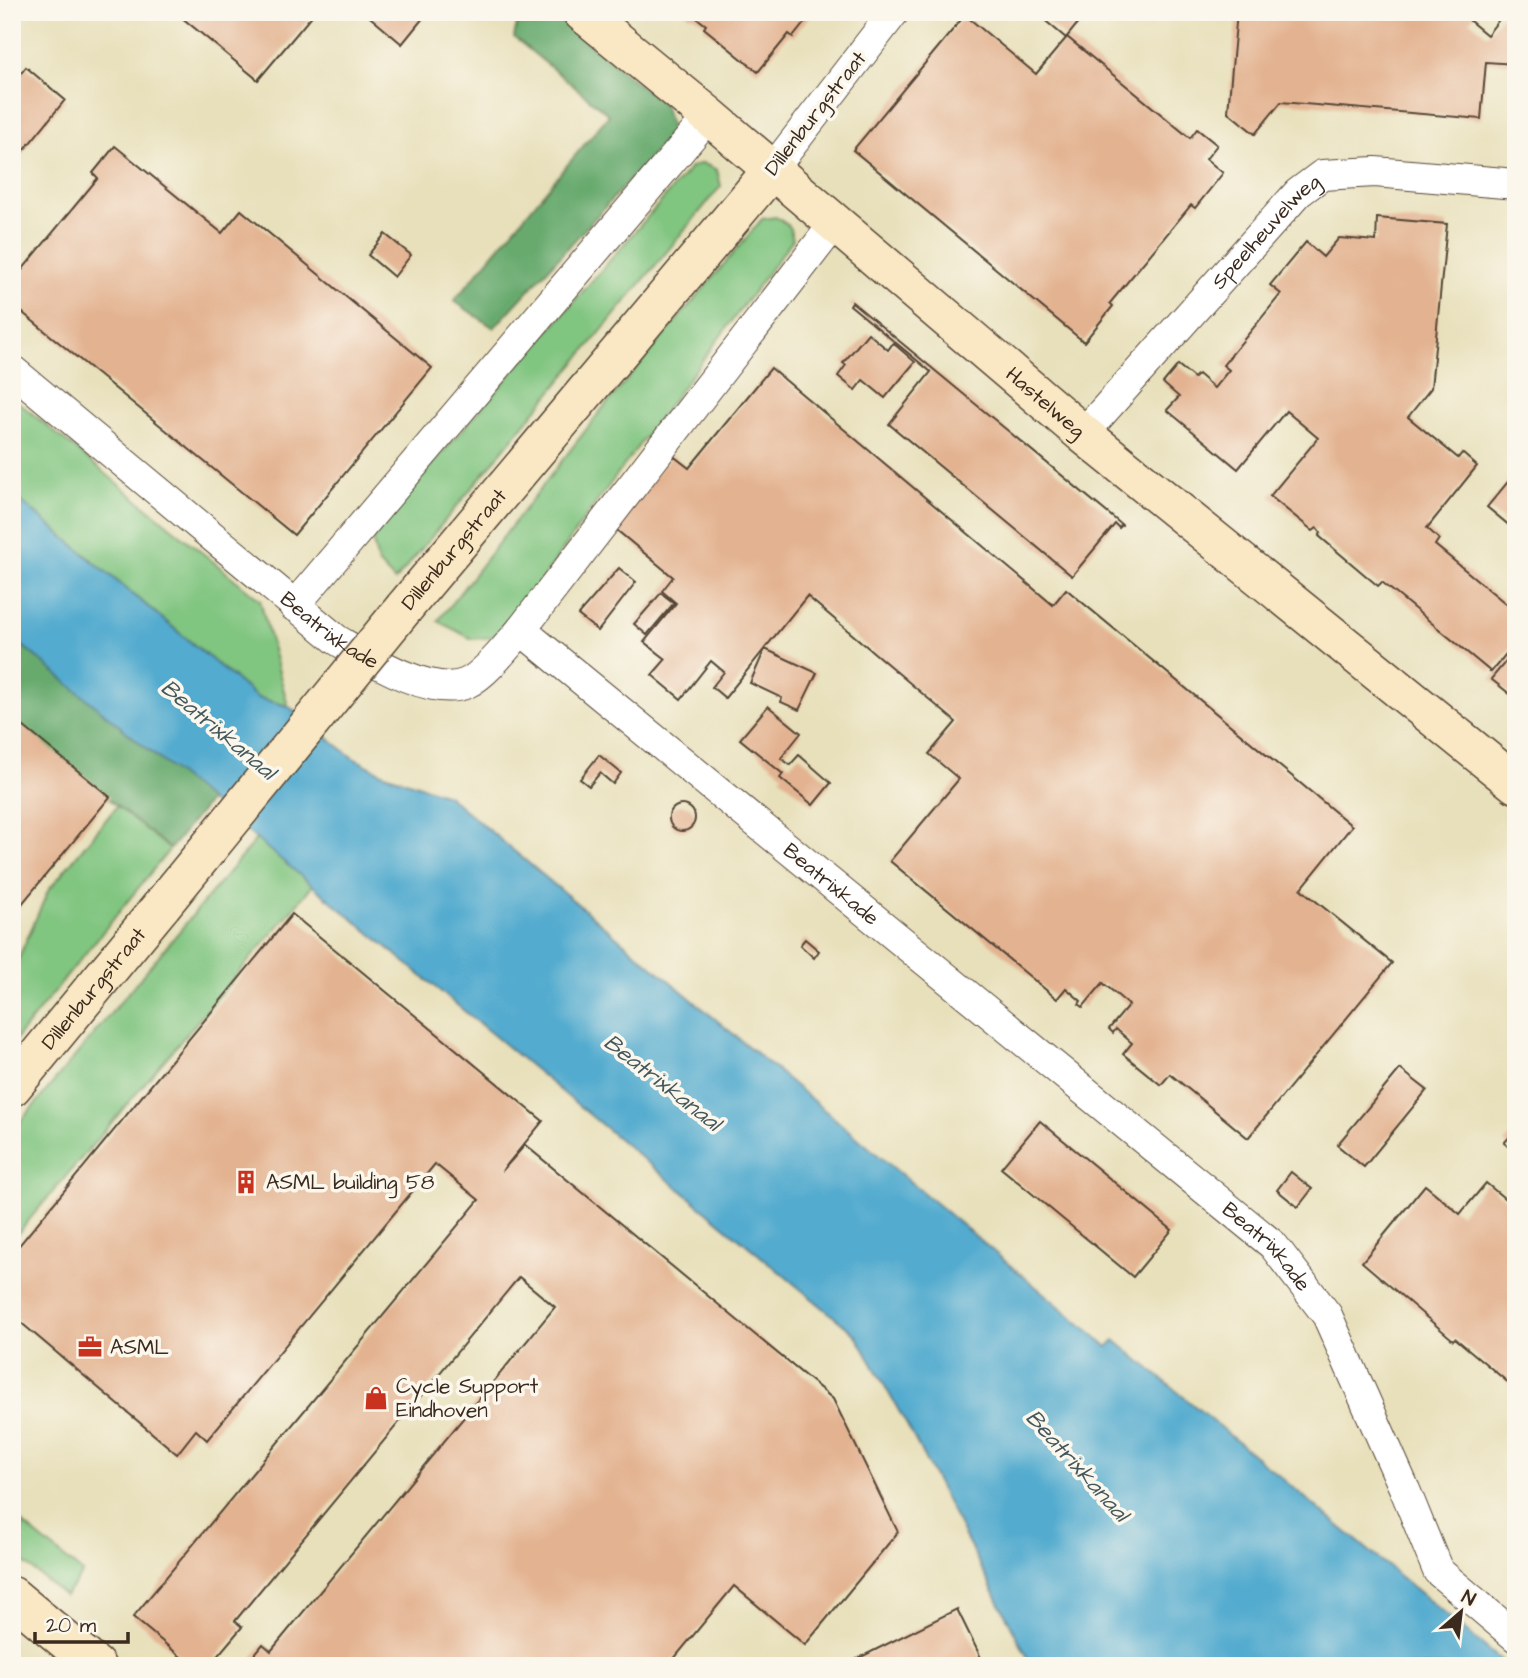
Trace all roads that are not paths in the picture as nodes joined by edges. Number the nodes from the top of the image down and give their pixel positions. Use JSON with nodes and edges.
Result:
{"nodes":[{"id":1,"x":582,"y":12,"type":"edge"},
{"id":2,"x":894,"y":12,"type":"edge"},
{"id":3,"x":709,"y":116,"type":"junction"},
{"id":4,"x":772,"y":170,"type":"junction"},
{"id":5,"x":1516,"y":184,"type":"edge"},
{"id":6,"x":835,"y":223,"type":"junction"},
{"id":7,"x":12,"y":370,"type":"edge"},
{"id":8,"x":1083,"y":434,"type":"junction"},
{"id":9,"x":294,"y":606,"type":"junction"},
{"id":10,"x":521,"y":630,"type":"junction"},
{"id":11,"x":1516,"y":784,"type":"edge"},
{"id":12,"x":12,"y":1087,"type":"edge"},
{"id":13,"x":12,"y":1596,"type":"edge"},
{"id":14,"x":1516,"y":1637,"type":"edge"},
{"id":15,"x":96,"y":1666,"type":"edge"}],
"edges":[{"from":1,"to":3,"type":"street","name":"Hastelweg"},
{"from":2,"to":4,"type":"street","name":"Dillenburgstraat"},
{"from":3,"to":4,"type":"street","name":"Hastelweg"},
{"from":3,"to":9,"type":"street"},
{"from":4,"to":6,"type":"street","name":"Hastelweg"},
{"from":4,"to":12,"type":"street","name":"Dillenburgstraat","bridge":true},
{"from":5,"to":8,"type":"street","name":"Speelheuvelweg"},
{"from":6,"to":8,"type":"street","name":"Hastelweg"},
{"from":6,"to":10,"type":"street"},
{"from":7,"to":9,"type":"street","name":"Beatrixkade"},
{"from":8,"to":11,"type":"street","name":"Hastelweg"},
{"from":9,"to":10,"type":"street","name":"Beatrixkade"},
{"from":10,"to":14,"type":"street","name":"Beatrixkade"},
{"from":13,"to":15,"type":"street"}]}
